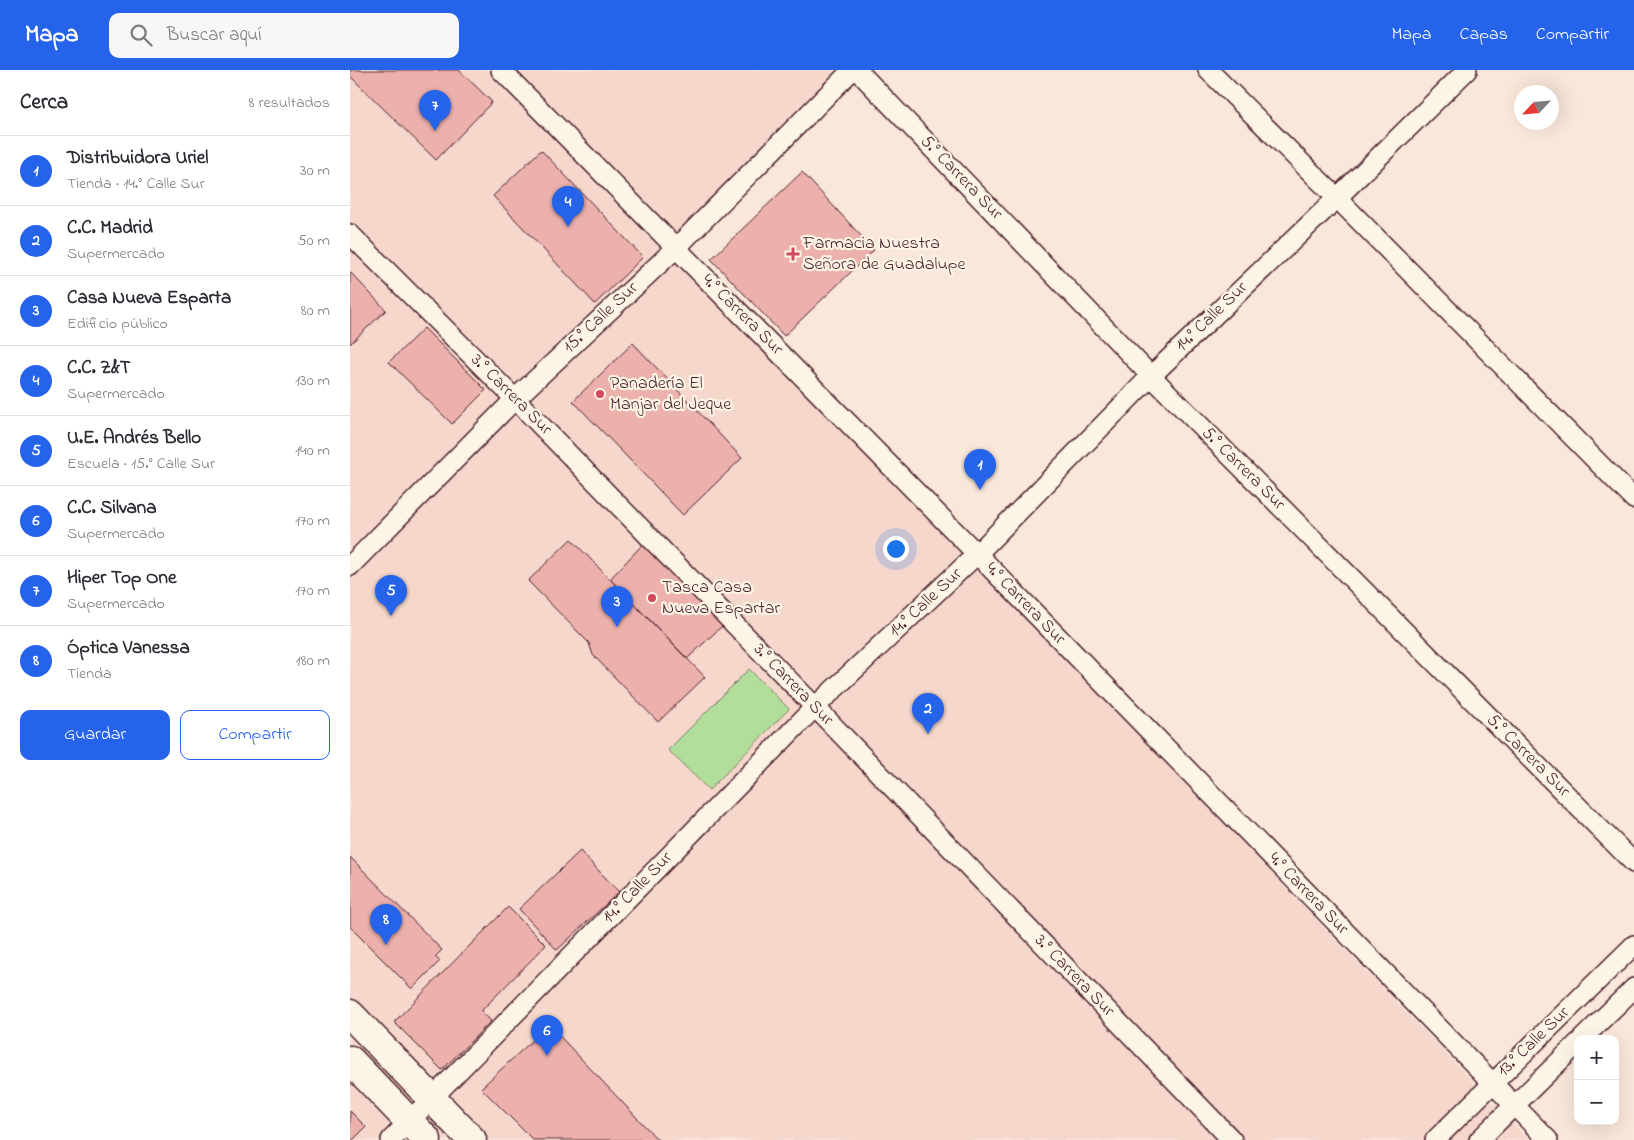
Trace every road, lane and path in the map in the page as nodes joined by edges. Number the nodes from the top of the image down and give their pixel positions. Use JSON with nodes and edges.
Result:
{"nodes":[{"id":1,"x":501,"y":70,"type":"edge"},
{"id":2,"x":852,"y":70,"type":"edge"},
{"id":3,"x":857,"y":70,"type":"edge"},
{"id":4,"x":1208,"y":70,"type":"edge"},
{"id":5,"x":1467,"y":70,"type":"edge"},
{"id":6,"x":1337,"y":198,"type":"junction"},
{"id":7,"x":350,"y":234,"type":"edge"},
{"id":8,"x":676,"y":248,"type":"junction"},
{"id":9,"x":1151,"y":376,"type":"junction"},
{"id":10,"x":515,"y":399,"type":"junction"},
{"id":11,"x":1634,"y":499,"type":"edge"},
{"id":12,"x":977,"y":554,"type":"junction"},
{"id":13,"x":350,"y":566,"type":"edge"},
{"id":14,"x":815,"y":707,"type":"junction"},
{"id":15,"x":1634,"y":863,"type":"edge"},
{"id":16,"x":1634,"y":945,"type":"edge"},
{"id":17,"x":1634,"y":988,"type":"edge"},
{"id":18,"x":350,"y":1014,"type":"edge"},
{"id":19,"x":1586,"y":1035,"type":"edge"},
{"id":20,"x":1574,"y":1047,"type":"edge"},
{"id":21,"x":350,"y":1060,"type":"edge"},
{"id":22,"x":1492,"y":1084,"type":"junction"},
{"id":23,"x":432,"y":1098,"type":"junction"},
{"id":24,"x":1514,"y":1106,"type":"junction"},
{"id":25,"x":409,"y":1134,"type":"edge"},
{"id":26,"x":472,"y":1140,"type":"edge"},
{"id":27,"x":1232,"y":1140,"type":"edge"},
{"id":28,"x":1435,"y":1140,"type":"edge"},
{"id":29,"x":1480,"y":1140,"type":"edge"},
{"id":30,"x":1548,"y":1140,"type":"edge"}],
"edges":[{"from":1,"to":8,"type":"street","name":"4.° Carrera Sur"},
{"from":2,"to":8,"type":"street","name":"15.° Calle Sur"},
{"from":3,"to":9,"type":"street","name":"5.° Carrera Sur"},
{"from":4,"to":6,"type":"street"},
{"from":5,"to":6,"type":"street","name":"14.° Calle Sur"},
{"from":6,"to":9,"type":"street","name":"14.° Calle Sur"},
{"from":6,"to":11,"type":"street"},
{"from":7,"to":10,"type":"street","name":"3.° Carrera Sur"},
{"from":8,"to":10,"type":"street","name":"15.° Calle Sur"},
{"from":8,"to":12,"type":"street","name":"4.° Carrera Sur"},
{"from":9,"to":12,"type":"street","name":"14.° Calle Sur"},
{"from":9,"to":15,"type":"street","name":"5.° Carrera Sur"},
{"from":10,"to":13,"type":"street","name":"15.° Calle Sur"},
{"from":10,"to":14,"type":"street","name":"3.° Carrera Sur"},
{"from":12,"to":14,"type":"street","name":"14.° Calle Sur"},
{"from":12,"to":22,"type":"street","name":"4.° Carrera Sur"},
{"from":14,"to":23,"type":"street","name":"14.° Calle Sur"},
{"from":14,"to":27,"type":"street","name":"3.° Carrera Sur"},
{"from":16,"to":22,"type":"street","name":"13.° Calle Sur"},
{"from":17,"to":19,"type":"street","name":"13.° Calle Sur"},
{"from":18,"to":23,"type":"street"},
{"from":20,"to":24,"type":"street","name":"13.° Calle Sur"},
{"from":21,"to":25,"type":"street"},
{"from":22,"to":24,"type":"street","name":"4.° Carrera Sur"},
{"from":22,"to":28,"type":"street","name":"13.° Calle Sur"},
{"from":23,"to":25,"type":"street","name":"14.° Calle Sur"},
{"from":23,"to":26,"type":"street"},
{"from":24,"to":29,"type":"street","name":"13.° Calle Sur"},
{"from":24,"to":30,"type":"street","name":"4.° Carrera Sur"}]}
